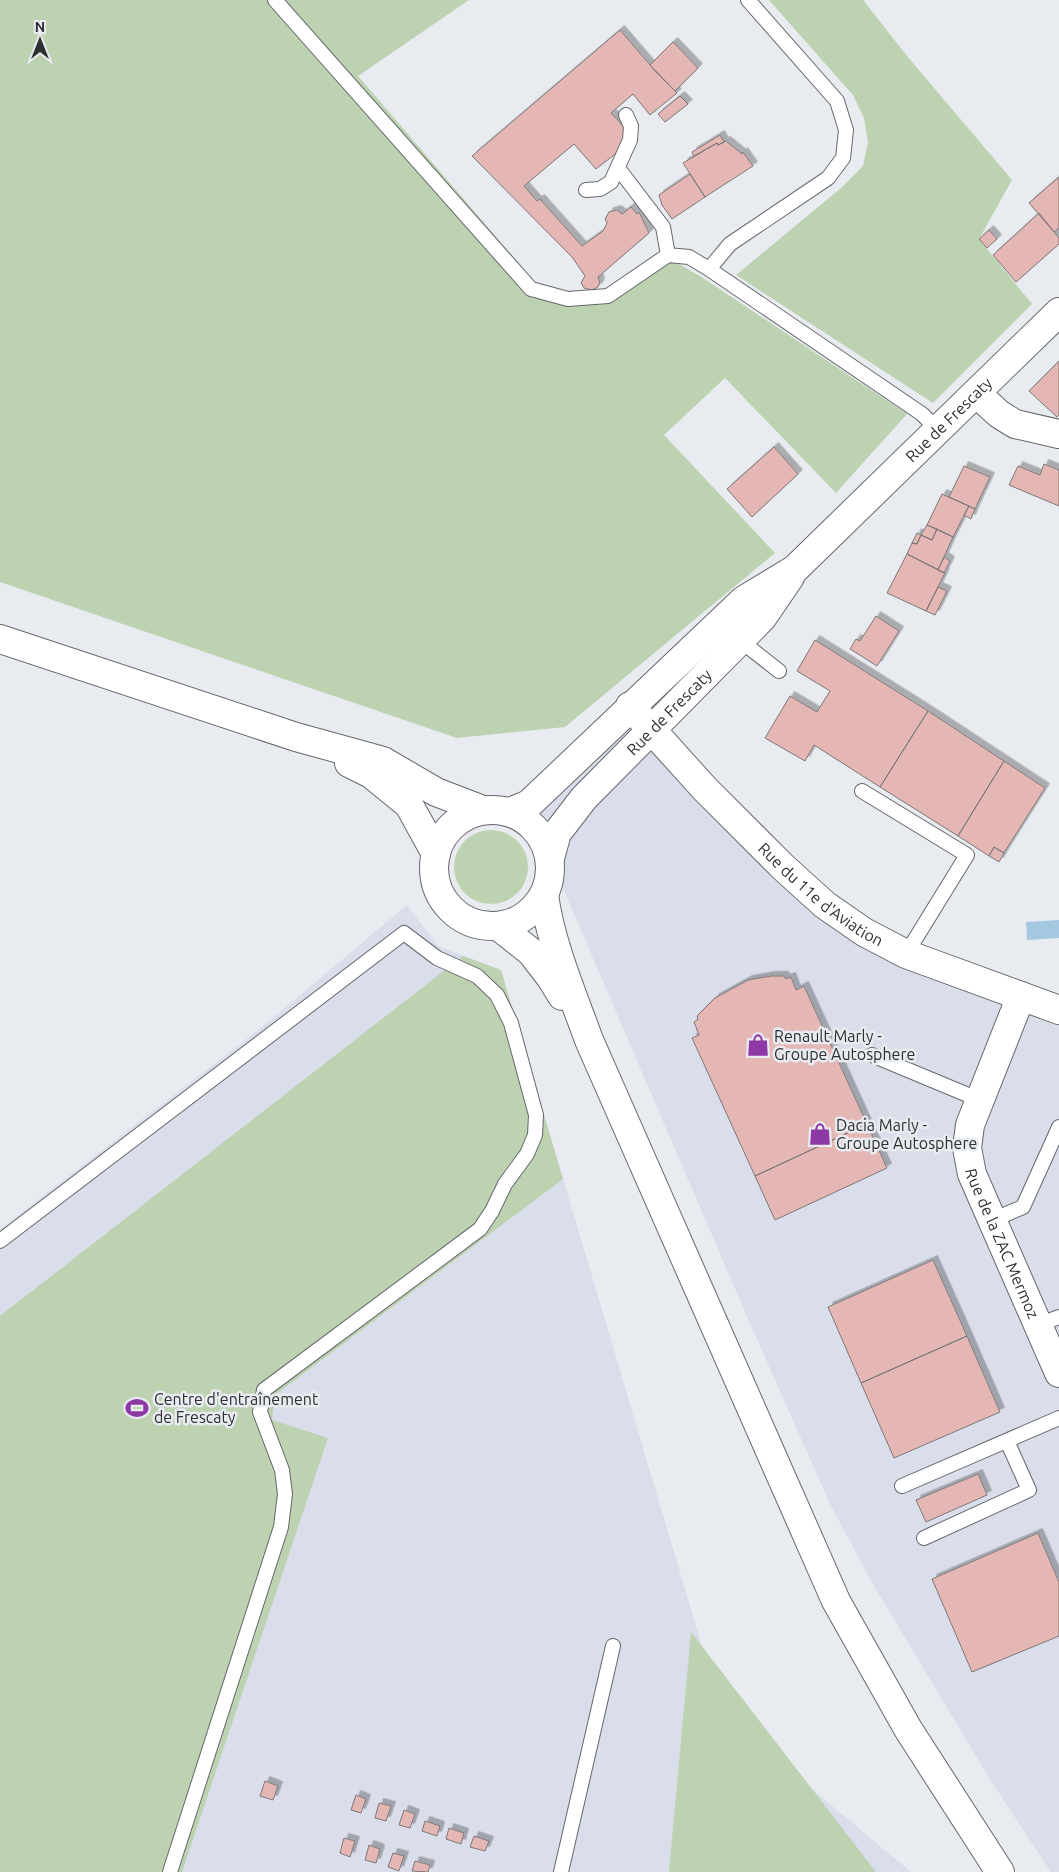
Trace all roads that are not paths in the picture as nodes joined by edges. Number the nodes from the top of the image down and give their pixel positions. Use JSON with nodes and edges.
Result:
{"nodes":[{"id":1,"x":276,"y":0,"type":"edge"},
{"id":2,"x":748,"y":0,"type":"edge"},
{"id":3,"x":626,"y":115,"type":"dead end"},
{"id":4,"x":618,"y":168,"type":"junction"},
{"id":5,"x":586,"y":190,"type":"dead end"},
{"id":6,"x":668,"y":255,"type":"junction"},
{"id":7,"x":710,"y":269,"type":"junction"},
{"id":8,"x":1059,"y":312,"type":"edge"},
{"id":9,"x":976,"y":393,"type":"junction"},
{"id":10,"x":938,"y":430,"type":"junction"},
{"id":11,"x":1059,"y":434,"type":"edge"},
{"id":12,"x":730,"y":632,"type":"junction"},
{"id":13,"x":0,"y":639,"type":"edge"},
{"id":14,"x":779,"y":671,"type":"dead end"},
{"id":15,"x":630,"y":706,"type":"junction"},
{"id":16,"x":651,"y":729,"type":"junction"},
{"id":17,"x":296,"y":737,"type":"junction"},
{"id":18,"x":862,"y":791,"type":"dead end"},
{"id":19,"x":483,"y":810,"type":"junction"},
{"id":20,"x":510,"y":812,"type":"junction"},
{"id":21,"x":436,"y":854,"type":"junction"},
{"id":22,"x":550,"y":858,"type":"junction"},
{"id":23,"x":544,"y":895,"type":"junction"},
{"id":24,"x":498,"y":926,"type":"junction"},
{"id":25,"x":906,"y":954,"type":"junction"},
{"id":26,"x":1021,"y":996,"type":"junction"},
{"id":27,"x":1059,"y":1010,"type":"edge"},
{"id":28,"x":589,"y":1040,"type":"junction"},
{"id":29,"x":872,"y":1055,"type":"dead end"},
{"id":30,"x":980,"y":1100,"type":"junction"},
{"id":31,"x":1059,"y":1127,"type":"edge"},
{"id":32,"x":1054,"y":1154,"type":"edge"},
{"id":33,"x":992,"y":1220,"type":"junction"},
{"id":34,"x":0,"y":1242,"type":"edge"},
{"id":35,"x":1049,"y":1321,"type":"edge"},
{"id":36,"x":1059,"y":1373,"type":"edge"},
{"id":37,"x":1059,"y":1418,"type":"edge"},
{"id":38,"x":1007,"y":1441,"type":"junction"},
{"id":39,"x":902,"y":1486,"type":"dead end"},
{"id":40,"x":924,"y":1538,"type":"dead end"},
{"id":41,"x":612,"y":1646,"type":"dead end"},
{"id":42,"x":170,"y":1872,"type":"edge"},
{"id":43,"x":561,"y":1872,"type":"edge"},
{"id":44,"x":1000,"y":1872,"type":"edge"}],
"edges":[{"from":1,"to":6,"type":"lane"},
{"from":2,"to":7,"type":"lane"},
{"from":3,"to":4,"type":"lane"},
{"from":4,"to":5,"type":"lane"},
{"from":4,"to":6,"type":"lane"},
{"from":6,"to":7,"type":"lane"},
{"from":7,"to":10,"type":"lane"},
{"from":8,"to":9,"type":"main road","name":"Rue de Frescaty"},
{"from":9,"to":10,"type":"main road","name":"Rue de Frescaty"},
{"from":9,"to":11,"type":"main road"},
{"from":10,"to":12,"type":"main road","name":"Rue de Frescaty"},
{"from":12,"to":14,"type":"lane"},
{"from":12,"to":15,"type":"main road","name":"Rue de Frescaty"},
{"from":12,"to":16,"type":"main road","name":"Rue de Frescaty"},
{"from":13,"to":17,"type":"main road"},
{"from":15,"to":16,"type":"main road","name":"Rue du 11e d'Aviation"},
{"from":15,"to":20,"type":"main road","name":"Rue de Frescaty"},
{"from":16,"to":22,"type":"main road","name":"Rue de Frescaty"},
{"from":16,"to":25,"type":"main road","name":"Rue du 11e d'Aviation"},
{"from":17,"to":19,"type":"main road"},
{"from":17,"to":21,"type":"main road"},
{"from":18,"to":25,"type":"lane"},
{"from":19,"to":20,"type":"main road"},
{"from":19,"to":21,"type":"main road"},
{"from":20,"to":22,"type":"main road"},
{"from":21,"to":24,"type":"main road"},
{"from":22,"to":23,"type":"main road"},
{"from":23,"to":24,"type":"main road"},
{"from":23,"to":28,"type":"main road"},
{"from":24,"to":28,"type":"main road"},
{"from":25,"to":26,"type":"main road","name":"Rue du 11e d'Aviation"},
{"from":26,"to":27,"type":"main road","name":"Rue du 11e d'Aviation"},
{"from":26,"to":30,"type":"main road","name":"Rue de la ZAC Mermoz"},
{"from":28,"to":44,"type":"main road"},
{"from":29,"to":30,"type":"lane"},
{"from":30,"to":33,"type":"main road","name":"Rue de la ZAC Mermoz"},
{"from":31,"to":32,"type":"lane"},
{"from":32,"to":33,"type":"lane"},
{"from":33,"to":35,"type":"main road","name":"Rue de la ZAC Mermoz"},
{"from":34,"to":42,"type":"lane"},
{"from":35,"to":36,"type":"main road","name":"Rue de la ZAC Mermoz"},
{"from":37,"to":38,"type":"lane"},
{"from":38,"to":39,"type":"lane"},
{"from":38,"to":40,"type":"lane"},
{"from":41,"to":43,"type":"lane"}]}
